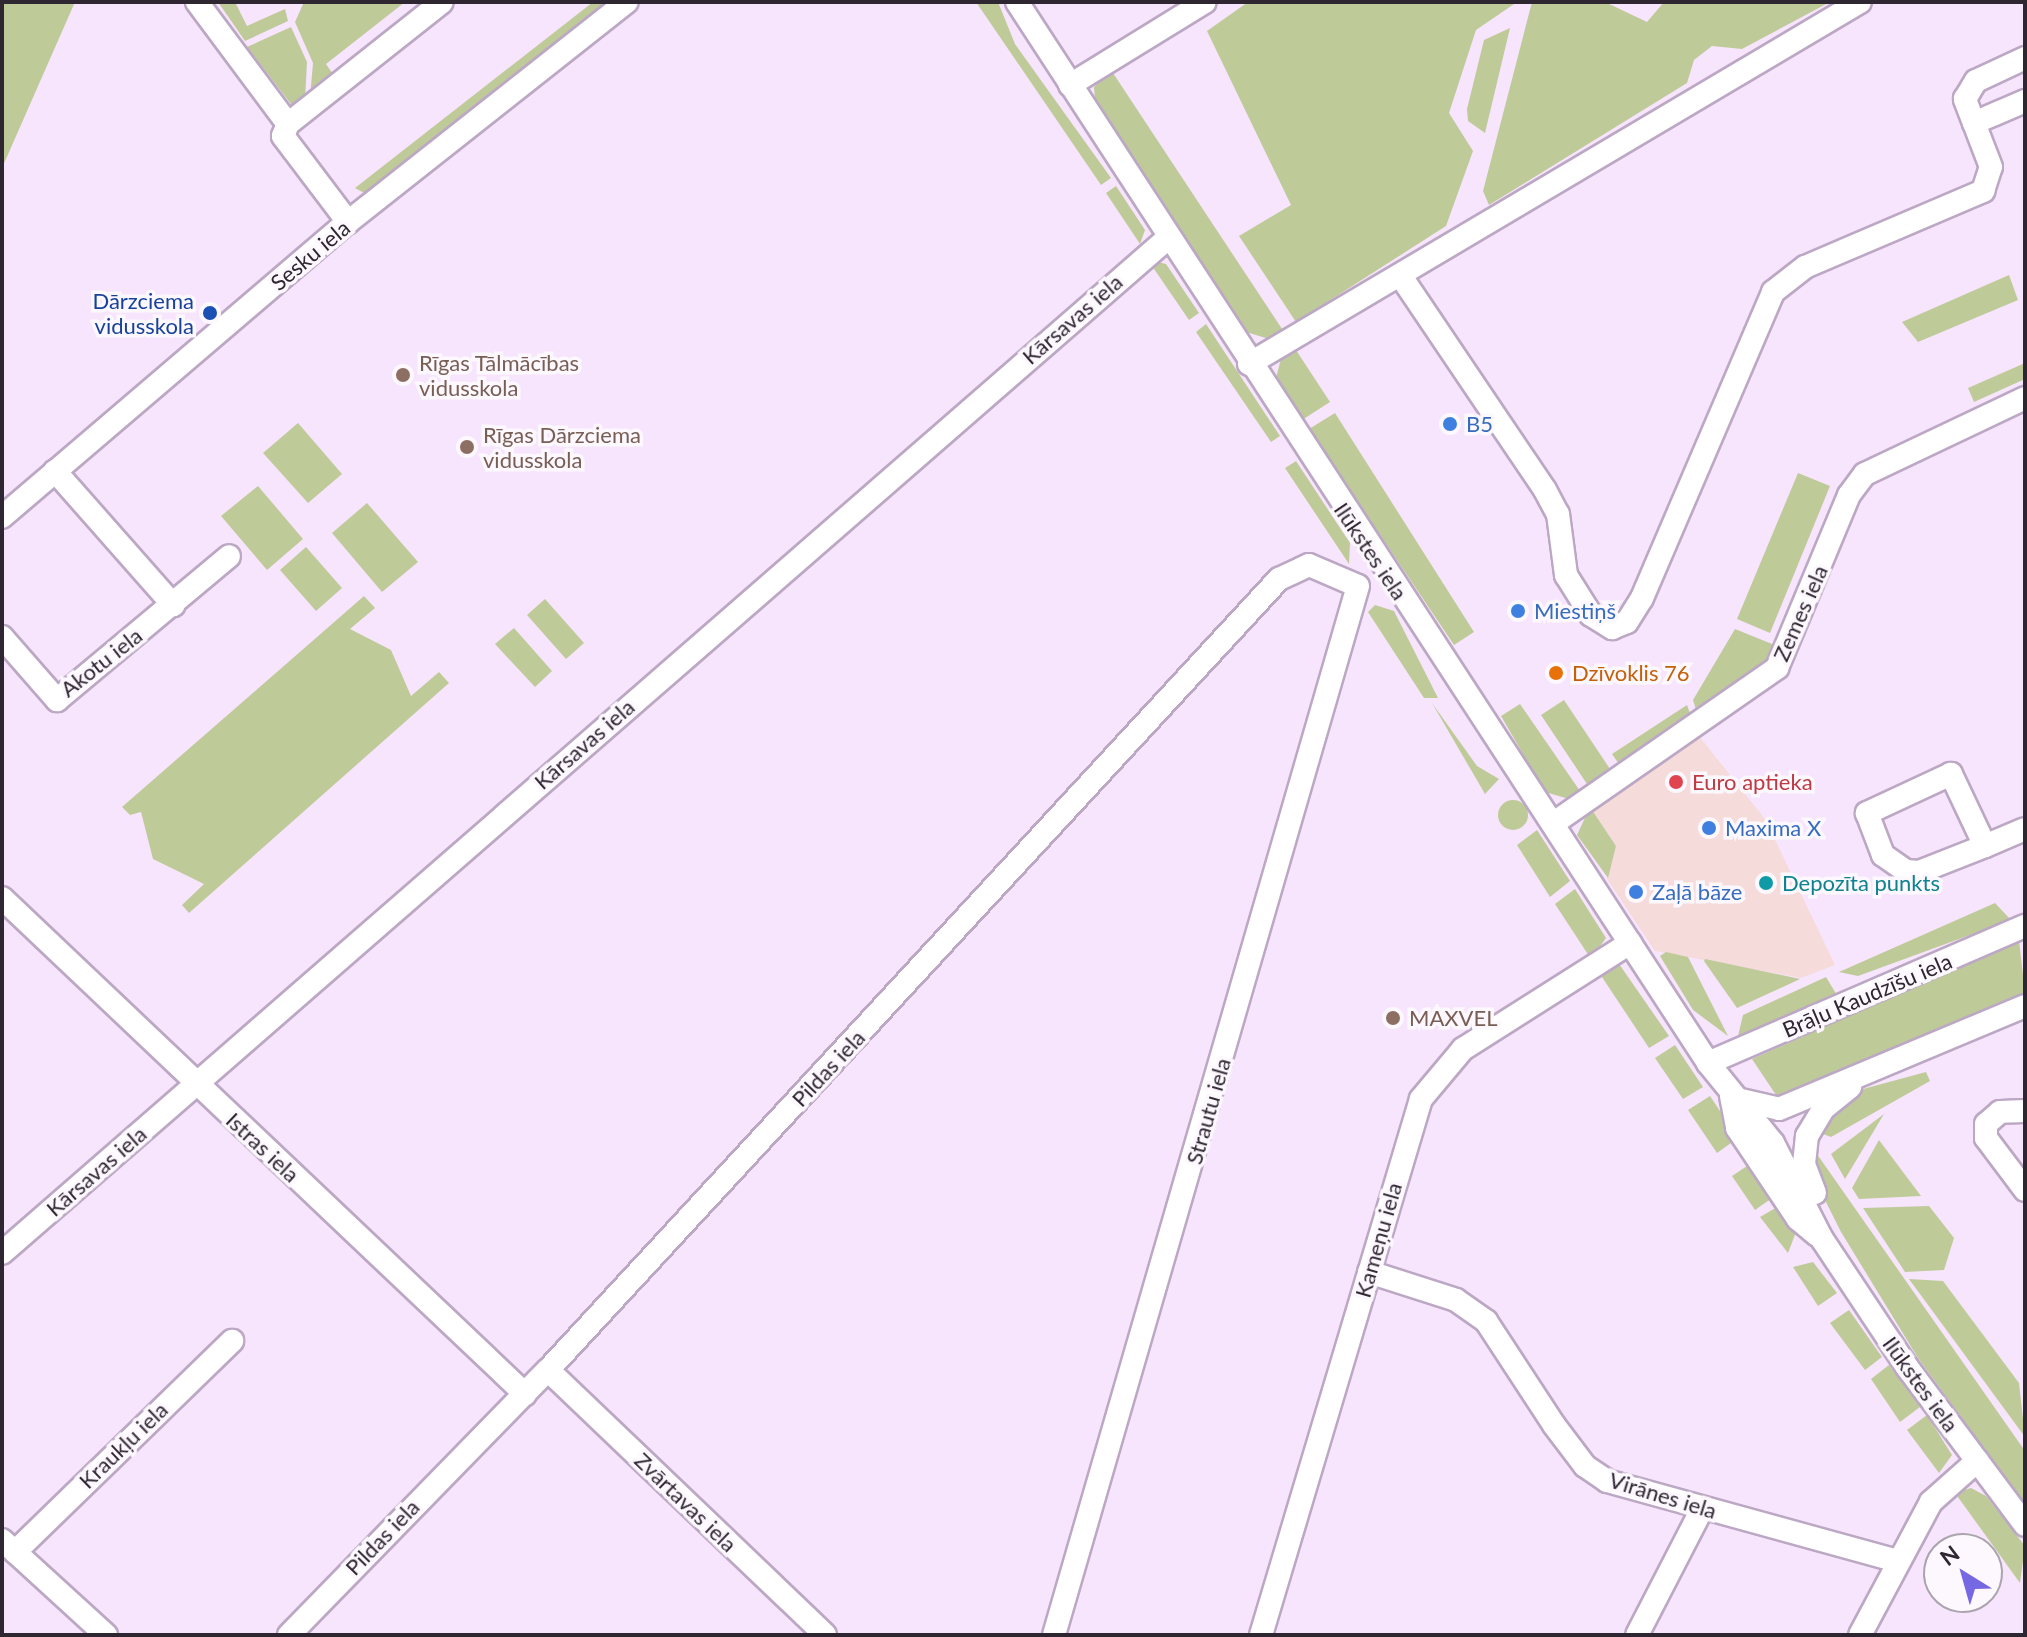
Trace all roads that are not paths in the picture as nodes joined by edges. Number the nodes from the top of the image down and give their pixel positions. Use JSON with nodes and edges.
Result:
{"nodes":[{"id":1,"x":197,"y":2,"type":"edge"},
{"id":2,"x":442,"y":2,"type":"edge"},
{"id":3,"x":627,"y":2,"type":"edge"},
{"id":4,"x":1017,"y":2,"type":"edge"},
{"id":5,"x":1205,"y":2,"type":"edge"},
{"id":6,"x":1860,"y":2,"type":"edge"},
{"id":7,"x":2025,"y":58,"type":"edge"},
{"id":8,"x":1070,"y":85,"type":"junction"},
{"id":9,"x":2025,"y":101,"type":"edge"},
{"id":10,"x":1974,"y":123,"type":"junction"},
{"id":11,"x":288,"y":124,"type":"junction"},
{"id":12,"x":348,"y":222,"type":"junction"},
{"id":13,"x":1168,"y":238,"type":"junction"},
{"id":14,"x":1400,"y":275,"type":"junction"},
{"id":15,"x":1249,"y":364,"type":"junction"},
{"id":16,"x":2025,"y":398,"type":"edge"},
{"id":17,"x":55,"y":471,"type":"junction"},
{"id":18,"x":2,"y":517,"type":"edge"},
{"id":19,"x":229,"y":556,"type":"dead end"},
{"id":20,"x":1383,"y":569,"type":"junction"},
{"id":21,"x":1358,"y":586,"type":"junction"},
{"id":22,"x":173,"y":605,"type":"junction"},
{"id":23,"x":2,"y":637,"type":"edge"},
{"id":24,"x":1554,"y":823,"type":"junction"},
{"id":25,"x":2025,"y":829,"type":"edge"},
{"id":26,"x":1985,"y":846,"type":"junction"},
{"id":27,"x":2,"y":898,"type":"edge"},
{"id":28,"x":2025,"y":926,"type":"edge"},
{"id":29,"x":1630,"y":943,"type":"junction"},
{"id":30,"x":2025,"y":1006,"type":"edge"},
{"id":31,"x":1708,"y":1063,"type":"junction"},
{"id":32,"x":1870,"y":1072,"type":"junction"},
{"id":33,"x":195,"y":1084,"type":"junction"},
{"id":34,"x":1731,"y":1096,"type":"junction"},
{"id":35,"x":2025,"y":1111,"type":"edge"},
{"id":36,"x":2025,"y":1190,"type":"edge"},
{"id":37,"x":1822,"y":1239,"type":"junction"},
{"id":38,"x":2,"y":1253,"type":"edge"},
{"id":39,"x":1369,"y":1272,"type":"junction"},
{"id":40,"x":232,"y":1341,"type":"dead end"},
{"id":41,"x":548,"y":1370,"type":"junction"},
{"id":42,"x":525,"y":1394,"type":"junction"},
{"id":43,"x":1977,"y":1461,"type":"junction"},
{"id":44,"x":1702,"y":1509,"type":"junction"},
{"id":45,"x":2025,"y":1525,"type":"edge"},
{"id":46,"x":9,"y":1546,"type":"edge"},
{"id":47,"x":1897,"y":1561,"type":"junction"},
{"id":48,"x":106,"y":1635,"type":"edge"},
{"id":49,"x":289,"y":1635,"type":"edge"},
{"id":50,"x":825,"y":1635,"type":"edge"},
{"id":51,"x":1054,"y":1635,"type":"edge"},
{"id":52,"x":1261,"y":1635,"type":"edge"},
{"id":53,"x":1637,"y":1635,"type":"edge"},
{"id":54,"x":1860,"y":1635,"type":"edge"}],
"edges":[{"from":1,"to":11,"type":"street"},
{"from":2,"to":11,"type":"street"},
{"from":3,"to":12,"type":"street","name":"Sesku iela"},
{"from":4,"to":8,"type":"street","name":"Ilūkstes iela"},
{"from":5,"to":8,"type":"street"},
{"from":6,"to":14,"type":"street"},
{"from":7,"to":10,"type":"street"},
{"from":8,"to":13,"type":"street","name":"Ilūkstes iela"},
{"from":9,"to":10,"type":"street"},
{"from":10,"to":14,"type":"street"},
{"from":11,"to":12,"type":"street"},
{"from":12,"to":17,"type":"street","name":"Sesku iela"},
{"from":13,"to":15,"type":"street","name":"Ilūkstes iela"},
{"from":13,"to":33,"type":"street","name":"Kārsavas iela"},
{"from":14,"to":15,"type":"street"},
{"from":15,"to":20,"type":"street","name":"Ilūkstes iela"},
{"from":16,"to":24,"type":"street","name":"Zemes iela"},
{"from":17,"to":18,"type":"street","name":"Sesku iela"},
{"from":17,"to":22,"type":"street"},
{"from":19,"to":22,"type":"street","name":"Akotu iela"},
{"from":20,"to":21,"type":"street"},
{"from":20,"to":24,"type":"street","name":"Ilūkstes iela"},
{"from":21,"to":41,"type":"street","name":"Pildas iela"},
{"from":21,"to":51,"type":"street","name":"Strautu iela"},
{"from":22,"to":23,"type":"street","name":"Akotu iela"},
{"from":24,"to":29,"type":"street","name":"Ilūkstes iela"},
{"from":25,"to":26,"type":"street"},
{"from":26,"to":26,"type":"street"},
{"from":27,"to":33,"type":"street","name":"Istras iela"},
{"from":28,"to":31,"type":"street","name":"Brāļu Kaudzīšu iela"},
{"from":29,"to":31,"type":"street","name":"Ilūkstes iela"},
{"from":29,"to":39,"type":"street","name":"Kameņu iela"},
{"from":30,"to":32,"type":"street"},
{"from":31,"to":34,"type":"street","name":"Ilūkstes iela"},
{"from":32,"to":34,"type":"street"},
{"from":32,"to":37,"type":"street"},
{"from":33,"to":38,"type":"street","name":"Kārsavas iela"},
{"from":33,"to":42,"type":"street","name":"Istras iela"},
{"from":34,"to":37,"type":"street","name":"Ilūkstes iela"},
{"from":35,"to":36,"type":"street"},
{"from":37,"to":43,"type":"street","name":"Ilūkstes iela"},
{"from":39,"to":44,"type":"street","name":"Virānes iela"},
{"from":39,"to":52,"type":"street","name":"Kameņu iela"},
{"from":40,"to":46,"type":"street","name":"Kraukļu iela"},
{"from":41,"to":42,"type":"street","name":"Pildas iela"},
{"from":41,"to":50,"type":"street","name":"Zvārtavas iela"},
{"from":42,"to":49,"type":"street","name":"Pildas iela"},
{"from":43,"to":45,"type":"street","name":"Ilūkstes iela"},
{"from":43,"to":47,"type":"street"},
{"from":44,"to":47,"type":"street","name":"Virānes iela"},
{"from":44,"to":53,"type":"street"},
{"from":46,"to":48,"type":"street","name":"Kraukļu iela"},
{"from":47,"to":54,"type":"street"}]}
